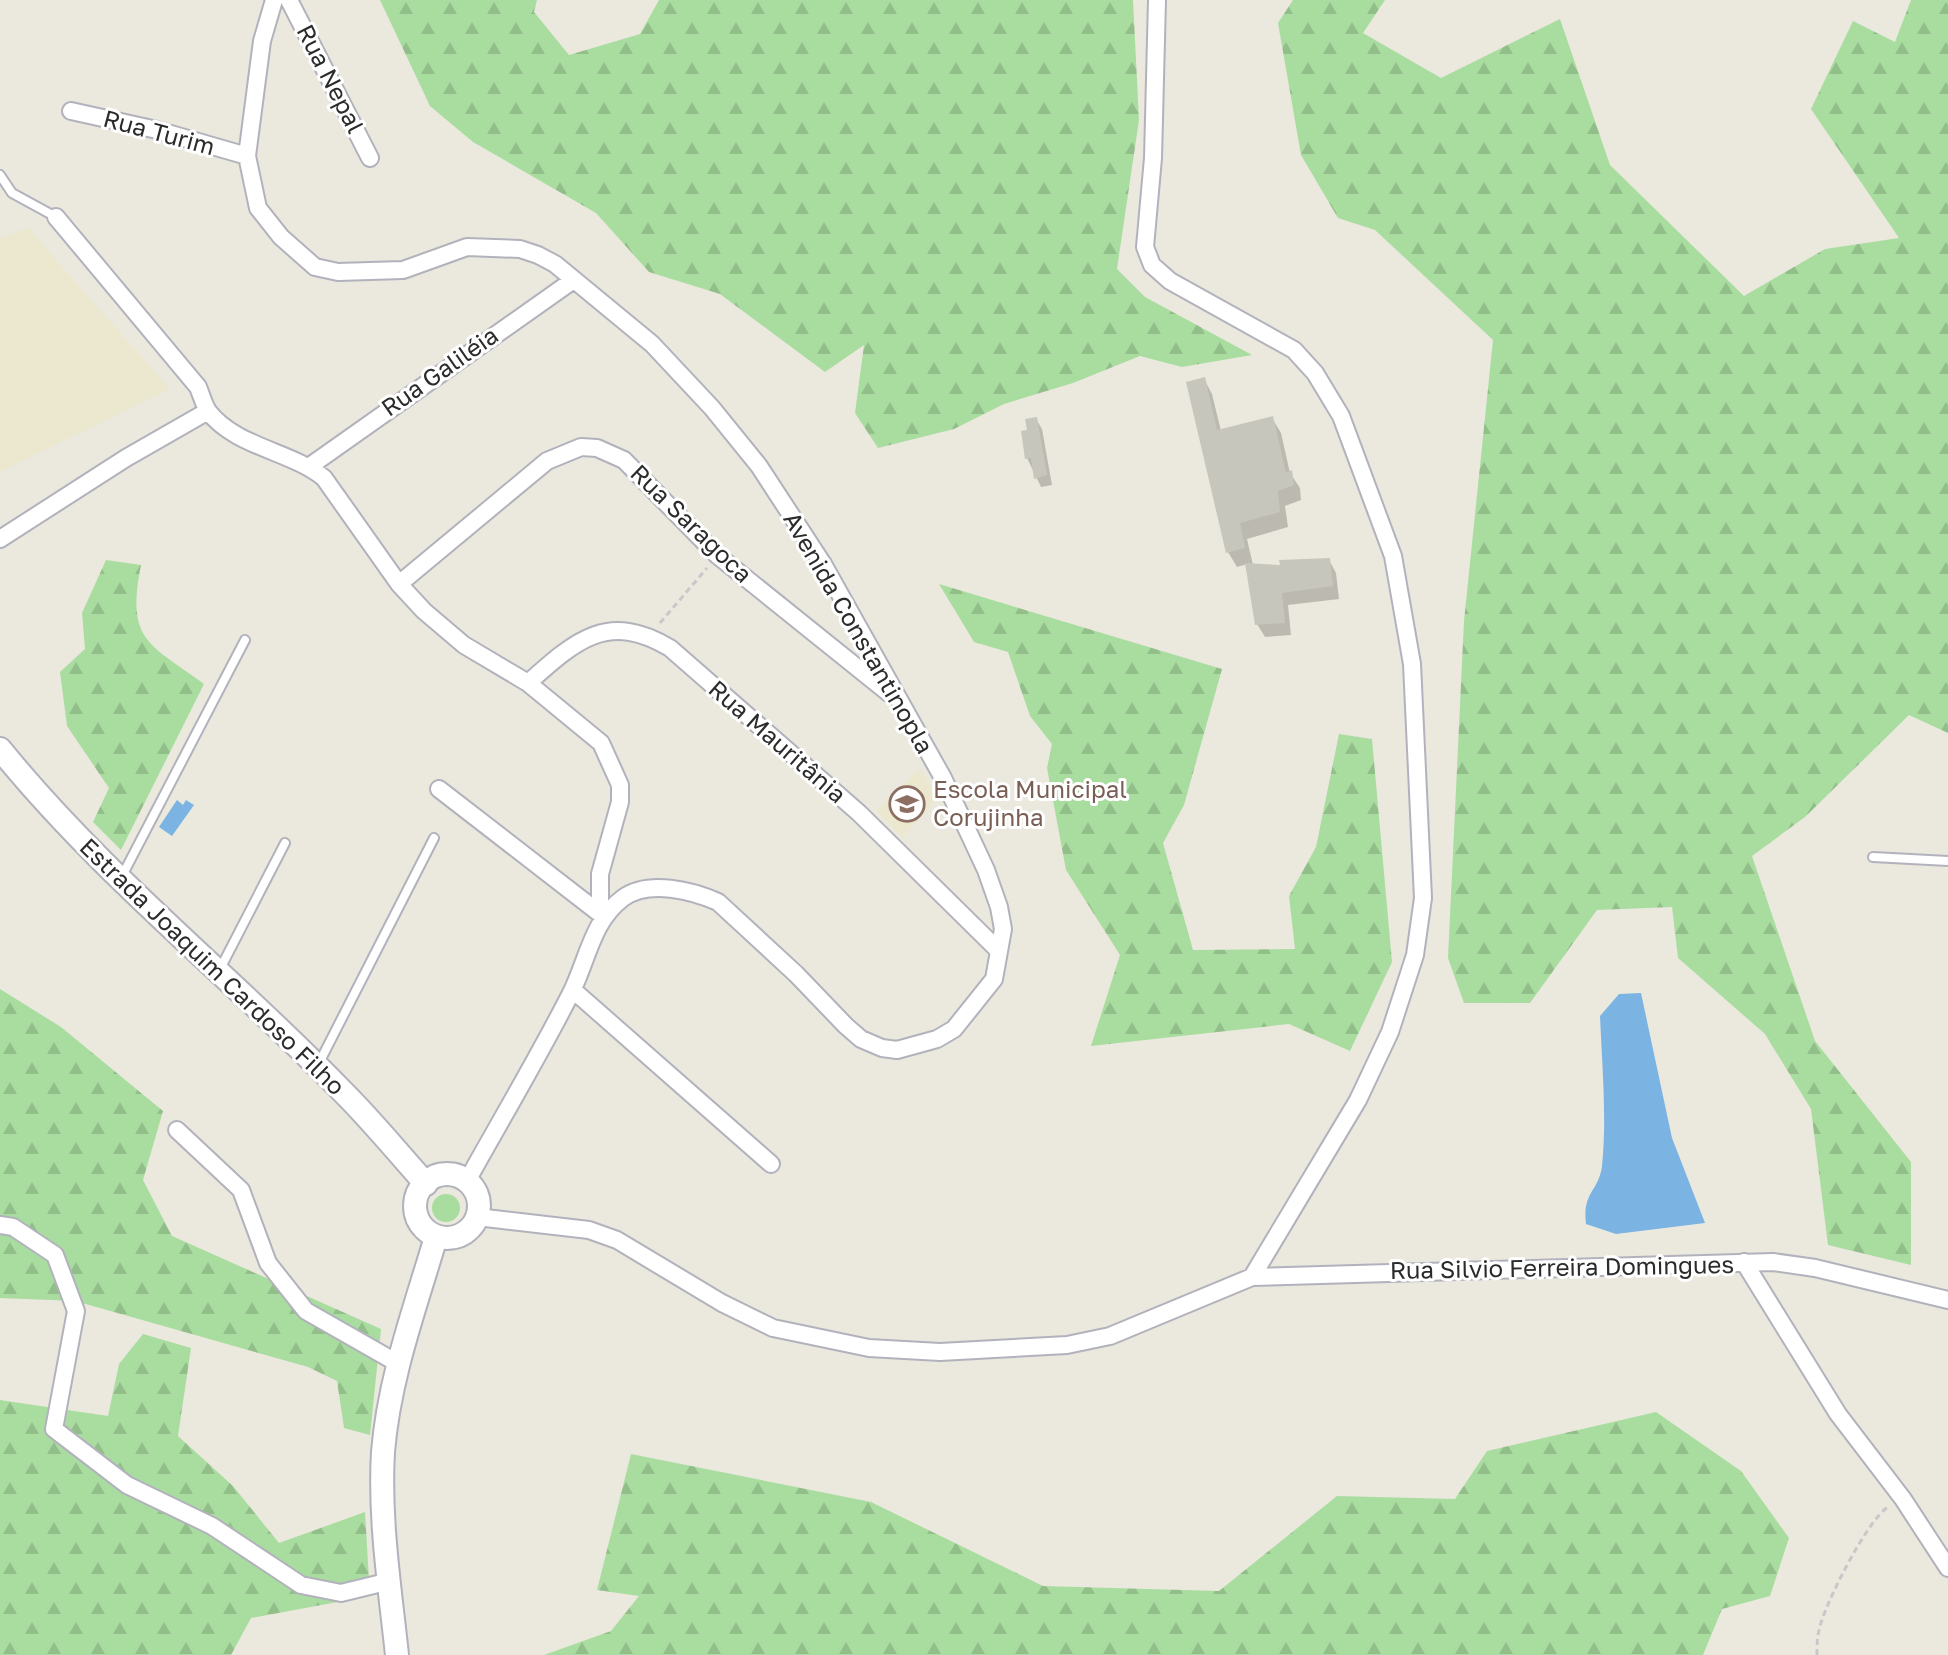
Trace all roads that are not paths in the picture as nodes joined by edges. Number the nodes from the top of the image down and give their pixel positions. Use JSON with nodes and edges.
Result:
{"nodes":[{"id":1,"x":274,"y":0,"type":"edge"},
{"id":2,"x":289,"y":0,"type":"edge"},
{"id":3,"x":1157,"y":0,"type":"edge"},
{"id":4,"x":71,"y":111,"type":"dead end"},
{"id":5,"x":247,"y":156,"type":"junction"},
{"id":6,"x":370,"y":158,"type":"dead end"},
{"id":7,"x":0,"y":175,"type":"edge"},
{"id":8,"x":56,"y":217,"type":"joint"},
{"id":9,"x":572,"y":281,"type":"junction"},
{"id":10,"x":208,"y":411,"type":"junction"},
{"id":11,"x":310,"y":466,"type":"junction"},
{"id":12,"x":0,"y":539,"type":"edge"},
{"id":13,"x":399,"y":584,"type":"junction"},
{"id":14,"x":245,"y":640,"type":"dead end"},
{"id":15,"x":528,"y":683,"type":"junction"},
{"id":16,"x":897,"y":700,"type":"junction"},
{"id":17,"x":0,"y":749,"type":"edge"},
{"id":18,"x":439,"y":789,"type":"dead end"},
{"id":19,"x":434,"y":838,"type":"dead end"},
{"id":20,"x":285,"y":843,"type":"dead end"},
{"id":21,"x":1873,"y":857,"type":"dead end"},
{"id":22,"x":1948,"y":861,"type":"edge"},
{"id":23,"x":120,"y":880,"type":"junction"},
{"id":24,"x":601,"y":914,"type":"junction"},
{"id":25,"x":999,"y":951,"type":"junction"},
{"id":26,"x":218,"y":974,"type":"junction"},
{"id":27,"x":573,"y":990,"type":"junction"},
{"id":28,"x":317,"y":1067,"type":"junction"},
{"id":29,"x":177,"y":1130,"type":"dead end"},
{"id":30,"x":771,"y":1164,"type":"dead end"},
{"id":31,"x":467,"y":1181,"type":"junction"},
{"id":32,"x":426,"y":1184,"type":"junction"},
{"id":33,"x":477,"y":1217,"type":"junction"},
{"id":34,"x":0,"y":1225,"type":"edge"},
{"id":35,"x":436,"y":1237,"type":"junction"},
{"id":36,"x":1744,"y":1262,"type":"junction"},
{"id":37,"x":1252,"y":1277,"type":"junction"},
{"id":38,"x":1948,"y":1300,"type":"edge"},
{"id":39,"x":399,"y":1364,"type":"junction"},
{"id":40,"x":1948,"y":1568,"type":"edge"},
{"id":41,"x":390,"y":1581,"type":"junction"},
{"id":42,"x":397,"y":1655,"type":"edge"}],
"edges":[{"from":1,"to":5,"type":"street","name":"Avenida Constantinopla"},
{"from":2,"to":6,"type":"street","name":"Rua Nepal"},
{"from":3,"to":37,"type":"street"},
{"from":4,"to":5,"type":"street","name":"Rua Turim"},
{"from":5,"to":9,"type":"street","name":"Avenida Constantinopla"},
{"from":7,"to":8,"type":"lane"},
{"from":8,"to":10,"type":"street"},
{"from":9,"to":11,"type":"street","name":"Rua Galiléia"},
{"from":9,"to":16,"type":"street","name":"Avenida Constantinopla"},
{"from":10,"to":11,"type":"street"},
{"from":10,"to":12,"type":"street"},
{"from":11,"to":13,"type":"street"},
{"from":13,"to":15,"type":"street"},
{"from":13,"to":16,"type":"street","name":"Rua Saragoca"},
{"from":14,"to":23,"type":"lane"},
{"from":15,"to":24,"type":"street"},
{"from":15,"to":25,"type":"street","name":"Rua Mauritânia"},
{"from":16,"to":25,"type":"street","name":"Avenida Constantinopla"},
{"from":17,"to":23,"type":"street","name":"Estrada Joaquim Cardoso Filho"},
{"from":18,"to":24,"type":"street"},
{"from":19,"to":28,"type":"lane"},
{"from":20,"to":26,"type":"lane"},
{"from":21,"to":22,"type":"lane"},
{"from":23,"to":26,"type":"street","name":"Estrada Joaquim Cardoso Filho"},
{"from":24,"to":25,"type":"street","name":"Avenida Constantinopla"},
{"from":24,"to":27,"type":"street"},
{"from":26,"to":28,"type":"street","name":"Estrada Joaquim Cardoso Filho"},
{"from":27,"to":30,"type":"street"},
{"from":27,"to":31,"type":"street"},
{"from":28,"to":32,"type":"street","name":"Estrada Joaquim Cardoso Filho"},
{"from":29,"to":39,"type":"street"},
{"from":31,"to":32,"type":"street"},
{"from":31,"to":33,"type":"street"},
{"from":32,"to":35,"type":"street"},
{"from":33,"to":35,"type":"street"},
{"from":33,"to":37,"type":"street","name":"Rua Silvio Ferreira Domingues"},
{"from":34,"to":41,"type":"street"},
{"from":35,"to":39,"type":"street"},
{"from":36,"to":37,"type":"street","name":"Rua Silvio Ferreira Domingues"},
{"from":36,"to":38,"type":"street"},
{"from":36,"to":40,"type":"street","name":"Rua Silvio Ferreira Domingues"},
{"from":39,"to":41,"type":"street"},
{"from":41,"to":42,"type":"street"}]}
